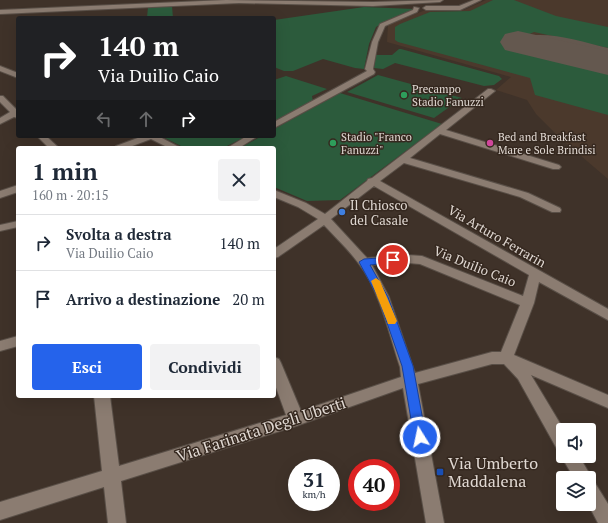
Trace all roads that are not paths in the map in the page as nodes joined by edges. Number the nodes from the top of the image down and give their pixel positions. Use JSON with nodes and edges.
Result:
{"nodes":[{"id":1,"x":90,"y":0,"type":"edge"},
{"id":2,"x":196,"y":0,"type":"edge"},
{"id":3,"x":223,"y":0,"type":"edge"},
{"id":4,"x":440,"y":0,"type":"edge"},
{"id":5,"x":478,"y":0,"type":"edge"},
{"id":6,"x":232,"y":2,"type":"junction"},
{"id":7,"x":211,"y":3,"type":"junction"},
{"id":8,"x":184,"y":4,"type":"junction"},
{"id":9,"x":353,"y":4,"type":"junction"},
{"id":10,"x":92,"y":8,"type":"junction"},
{"id":11,"x":416,"y":8,"type":"junction"},
{"id":12,"x":26,"y":10,"type":"junction"},
{"id":13,"x":0,"y":12,"type":"edge"},
{"id":14,"x":23,"y":16,"type":"edge"},
{"id":15,"x":0,"y":68,"type":"edge"},
{"id":16,"x":16,"y":75,"type":"edge"},
{"id":17,"x":491,"y":91,"type":"dead end"},
{"id":18,"x":0,"y":98,"type":"edge"},
{"id":19,"x":16,"y":112,"type":"edge"},
{"id":20,"x":16,"y":113,"type":"edge"},
{"id":21,"x":0,"y":121,"type":"edge"},
{"id":22,"x":276,"y":124,"type":"edge"},
{"id":23,"x":439,"y":131,"type":"junction"},
{"id":24,"x":43,"y":138,"type":"edge"},
{"id":25,"x":146,"y":138,"type":"edge"},
{"id":26,"x":155,"y":138,"type":"edge"},
{"id":27,"x":250,"y":138,"type":"edge"},
{"id":28,"x":52,"y":146,"type":"edge"},
{"id":29,"x":124,"y":146,"type":"edge"},
{"id":30,"x":172,"y":146,"type":"edge"},
{"id":31,"x":236,"y":146,"type":"edge"},
{"id":32,"x":402,"y":159,"type":"junction"},
{"id":33,"x":556,"y":167,"type":"dead end"},
{"id":34,"x":372,"y":181,"type":"junction"},
{"id":35,"x":16,"y":189,"type":"edge"},
{"id":36,"x":276,"y":194,"type":"edge"},
{"id":37,"x":0,"y":195,"type":"edge"},
{"id":38,"x":556,"y":210,"type":"dead end"},
{"id":39,"x":325,"y":219,"type":"junction"},
{"id":40,"x":16,"y":224,"type":"edge"},
{"id":41,"x":0,"y":227,"type":"edge"},
{"id":42,"x":276,"y":253,"type":"edge"},
{"id":43,"x":364,"y":262,"type":"junction"},
{"id":44,"x":535,"y":275,"type":"junction"},
{"id":45,"x":527,"y":303,"type":"junction"},
{"id":46,"x":608,"y":315,"type":"edge"},
{"id":47,"x":16,"y":342,"type":"edge"},
{"id":48,"x":0,"y":346,"type":"edge"},
{"id":49,"x":506,"y":358,"type":"junction"},
{"id":50,"x":276,"y":368,"type":"edge"},
{"id":51,"x":410,"y":380,"type":"junction"},
{"id":52,"x":102,"y":398,"type":"edge"},
{"id":53,"x":608,"y":402,"type":"edge"},
{"id":54,"x":296,"y":419,"type":"junction"},
{"id":55,"x":556,"y":432,"type":"edge"},
{"id":56,"x":112,"y":476,"type":"junction"},
{"id":57,"x":596,"y":501,"type":"edge"},
{"id":58,"x":0,"y":511,"type":"edge"},
{"id":59,"x":608,"y":522,"type":"edge"},
{"id":60,"x":118,"y":523,"type":"edge"},
{"id":61,"x":435,"y":523,"type":"edge"}],
"edges":[{"from":1,"to":10,"type":"street"},
{"from":2,"to":7,"type":"street"},
{"from":2,"to":8,"type":"street"},
{"from":3,"to":6,"type":"street"},
{"from":3,"to":7,"type":"street"},
{"from":4,"to":9,"type":"street"},
{"from":5,"to":11,"type":"street"},
{"from":6,"to":7,"type":"street"},
{"from":6,"to":9,"type":"street"},
{"from":7,"to":8,"type":"street"},
{"from":8,"to":10,"type":"street"},
{"from":9,"to":11,"type":"street"},
{"from":10,"to":12,"type":"street"},
{"from":11,"to":22,"type":"street"},
{"from":12,"to":13,"type":"street"},
{"from":12,"to":14,"type":"street"},
{"from":15,"to":16,"type":"street"},
{"from":17,"to":23,"type":"street"},
{"from":18,"to":19,"type":"street"},
{"from":20,"to":21,"type":"street"},
{"from":23,"to":32,"type":"street"},
{"from":23,"to":33,"type":"street"},
{"from":24,"to":28,"type":"street"},
{"from":25,"to":29,"type":"street"},
{"from":26,"to":30,"type":"street"},
{"from":27,"to":31,"type":"street"},
{"from":32,"to":34,"type":"street"},
{"from":32,"to":38,"type":"street"},
{"from":34,"to":39,"type":"street"},
{"from":34,"to":44,"type":"street","name":"Via Arturo Ferrarin"},
{"from":35,"to":37,"type":"street"},
{"from":36,"to":39,"type":"street"},
{"from":39,"to":42,"type":"street"},
{"from":39,"to":43,"type":"street"},
{"from":40,"to":41,"type":"street"},
{"from":43,"to":45,"type":"street","name":"Via Duilio Caio"},
{"from":43,"to":51,"type":"street"},
{"from":44,"to":45,"type":"street"},
{"from":44,"to":46,"type":"street","name":"Via Arturo Ferrarin"},
{"from":45,"to":49,"type":"street"},
{"from":47,"to":48,"type":"street"},
{"from":49,"to":51,"type":"street","name":"Via Farinata Degli Uberti"},
{"from":49,"to":53,"type":"street"},
{"from":49,"to":55,"type":"street"},
{"from":50,"to":54,"type":"street"},
{"from":51,"to":54,"type":"street","name":"Via Farinata Degli Uberti"},
{"from":51,"to":61,"type":"street"},
{"from":52,"to":56,"type":"street"},
{"from":54,"to":56,"type":"street","name":"Via Farinata Degli Uberti"},
{"from":56,"to":58,"type":"street"},
{"from":56,"to":60,"type":"street"},
{"from":57,"to":59,"type":"street"}]}
